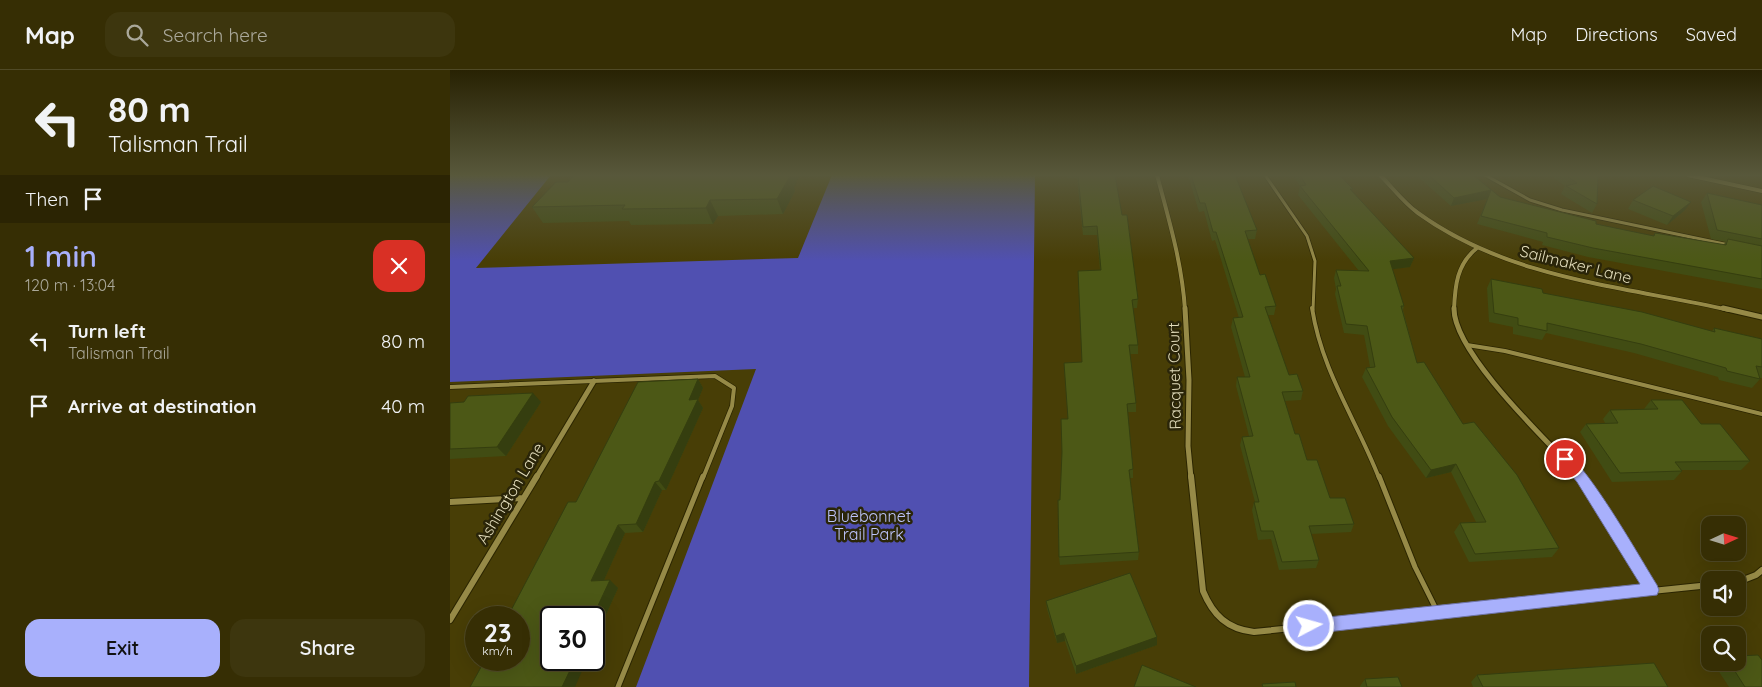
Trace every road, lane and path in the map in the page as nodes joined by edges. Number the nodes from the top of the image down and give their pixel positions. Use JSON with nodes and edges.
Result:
{"nodes":[{"id":1,"x":1165,"y":204,"type":"edge"},
{"id":2,"x":1285,"y":204,"type":"edge"},
{"id":3,"x":1405,"y":204,"type":"edge"},
{"id":4,"x":1543,"y":204,"type":"edge"},
{"id":5,"x":1735,"y":246,"type":"edge"},
{"id":6,"x":1477,"y":248,"type":"junction"},
{"id":7,"x":1762,"y":317,"type":"edge"},
{"id":8,"x":1467,"y":345,"type":"junction"},
{"id":9,"x":594,"y":381,"type":"junction"},
{"id":10,"x":450,"y":387,"type":"edge"},
{"id":11,"x":1762,"y":414,"type":"edge"},
{"id":12,"x":523,"y":498,"type":"junction"},
{"id":13,"x":450,"y":502,"type":"edge"},
{"id":14,"x":1762,"y":570,"type":"edge"},
{"id":15,"x":1746,"y":579,"type":"edge"},
{"id":16,"x":1701,"y":586,"type":"edge"},
{"id":17,"x":1652,"y":590,"type":"junction"},
{"id":18,"x":1438,"y":612,"type":"junction"},
{"id":19,"x":450,"y":620,"type":"edge"},
{"id":20,"x":618,"y":687,"type":"edge"}],
"edges":[{"from":1,"to":18,"type":"street","name":"Racquet Court"},
{"from":2,"to":18,"type":"lane"},
{"from":3,"to":6,"type":"street","name":"Sailmaker Lane"},
{"from":4,"to":5,"type":"lane"},
{"from":6,"to":7,"type":"street","name":"Sailmaker Lane"},
{"from":6,"to":8,"type":"street"},
{"from":8,"to":11,"type":"lane"},
{"from":8,"to":17,"type":"street"},
{"from":9,"to":10,"type":"lane"},
{"from":9,"to":12,"type":"street","name":"Ashington Lane"},
{"from":9,"to":20,"type":"lane"},
{"from":12,"to":13,"type":"street"},
{"from":12,"to":19,"type":"street","name":"Ashington Lane"},
{"from":14,"to":15,"type":"street"},
{"from":16,"to":17,"type":"street","name":"Racquet Court"},
{"from":17,"to":18,"type":"street","name":"Racquet Court"}]}
